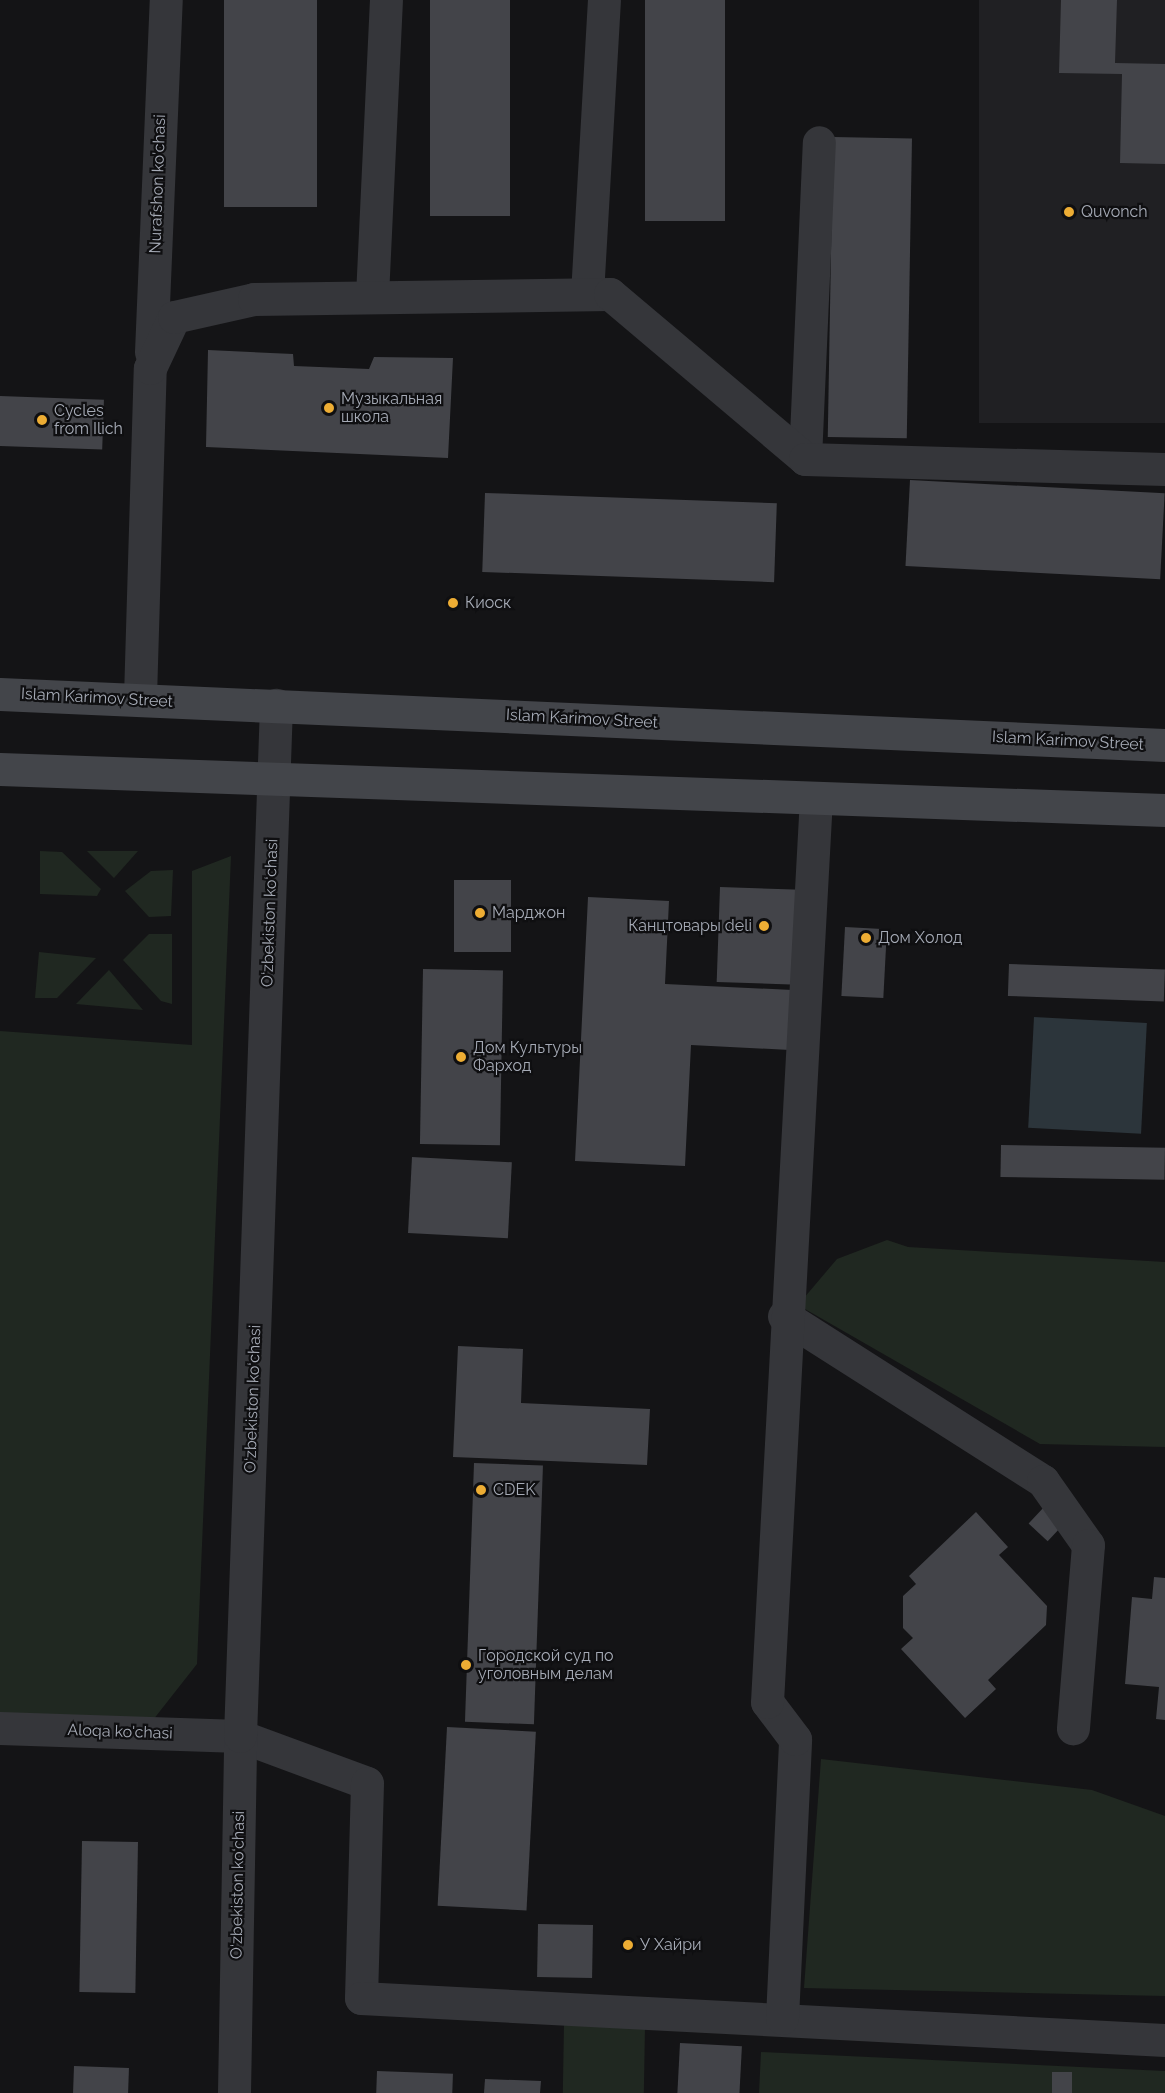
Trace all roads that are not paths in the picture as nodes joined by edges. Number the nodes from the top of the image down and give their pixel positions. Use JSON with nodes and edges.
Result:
{"nodes":[{"id":1,"x":166,"y":0,"type":"edge"},
{"id":2,"x":386,"y":0,"type":"edge"},
{"id":3,"x":604,"y":0,"type":"edge"},
{"id":4,"x":819,"y":142,"type":"dead end"},
{"id":5,"x":587,"y":294,"type":"junction"},
{"id":6,"x":372,"y":296,"type":"junction"},
{"id":7,"x":150,"y":368,"type":"junction"},
{"id":8,"x":805,"y":459,"type":"junction"},
{"id":9,"x":1165,"y":469,"type":"edge"},
{"id":10,"x":0,"y":694,"type":"edge"},
{"id":11,"x":140,"y":697,"type":"junction"},
{"id":12,"x":276,"y":705,"type":"junction"},
{"id":13,"x":1165,"y":745,"type":"edge"},
{"id":14,"x":0,"y":769,"type":"edge"},
{"id":15,"x":275,"y":778,"type":"junction"},
{"id":16,"x":816,"y":798,"type":"junction"},
{"id":17,"x":1165,"y":810,"type":"edge"},
{"id":18,"x":784,"y":1316,"type":"junction"},
{"id":19,"x":0,"y":1728,"type":"edge"},
{"id":20,"x":1073,"y":1728,"type":"dead end"},
{"id":21,"x":240,"y":1736,"type":"junction"},
{"id":22,"x":782,"y":2018,"type":"junction"},
{"id":23,"x":1165,"y":2040,"type":"edge"},
{"id":24,"x":234,"y":2093,"type":"edge"}],
"edges":[{"from":1,"to":7,"type":"street","name":"Nurafshon ko'chasi"},
{"from":2,"to":6,"type":"street"},
{"from":3,"to":5,"type":"street"},
{"from":4,"to":8,"type":"street"},
{"from":5,"to":6,"type":"street"},
{"from":5,"to":8,"type":"street"},
{"from":6,"to":7,"type":"street"},
{"from":7,"to":11,"type":"street","name":"Nurafshon ko'chasi"},
{"from":8,"to":9,"type":"street"},
{"from":10,"to":11,"type":"main road","name":"Islam Karimov Street"},
{"from":11,"to":12,"type":"main road","name":"Islam Karimov Street"},
{"from":12,"to":13,"type":"main road","name":"Islam Karimov Street"},
{"from":12,"to":15,"type":"street","name":"O‘zbekiston ko‘chasi"},
{"from":14,"to":15,"type":"main road"},
{"from":15,"to":16,"type":"main road"},
{"from":15,"to":21,"type":"street","name":"O‘zbekiston ko‘chasi"},
{"from":16,"to":17,"type":"main road"},
{"from":16,"to":18,"type":"street"},
{"from":18,"to":20,"type":"street"},
{"from":18,"to":22,"type":"street"},
{"from":19,"to":21,"type":"street","name":"Aloqa ko'chasi"},
{"from":21,"to":22,"type":"street","name":"Aloqa ko'chasi"},
{"from":21,"to":24,"type":"street","name":"O‘zbekiston ko‘chasi"},
{"from":22,"to":23,"type":"street"}]}
